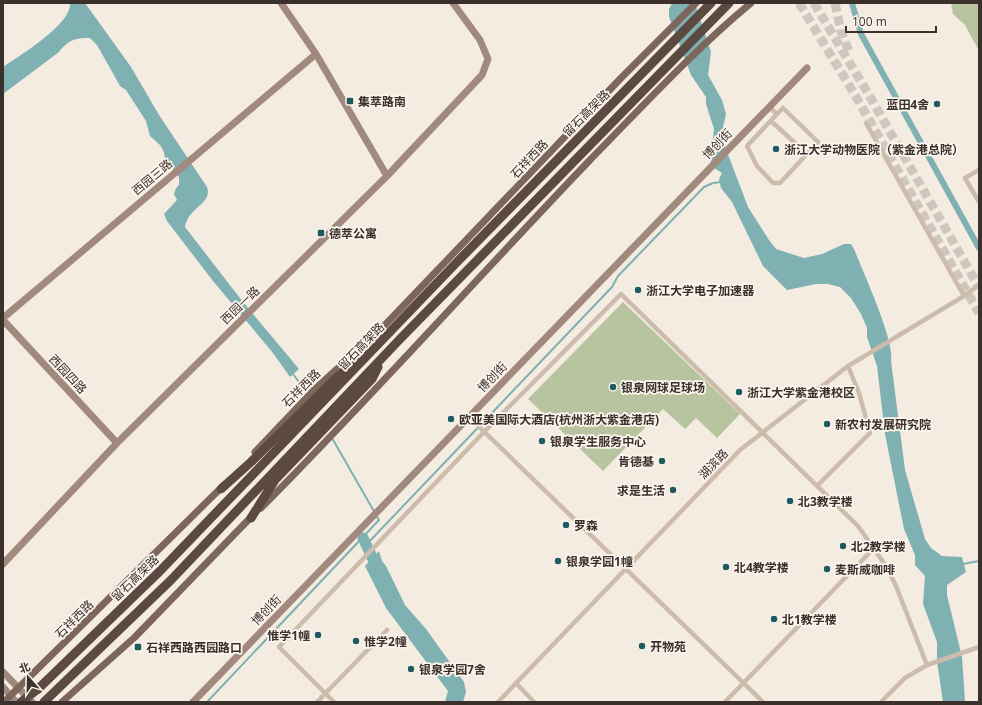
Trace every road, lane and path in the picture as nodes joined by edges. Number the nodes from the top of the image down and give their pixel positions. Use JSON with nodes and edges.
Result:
{"nodes":[{"id":1,"x":281,"y":3,"type":"edge"},
{"id":2,"x":453,"y":3,"type":"edge"},
{"id":3,"x":696,"y":3,"type":"edge"},
{"id":4,"x":711,"y":3,"type":"edge"},
{"id":5,"x":729,"y":3,"type":"edge"},
{"id":6,"x":751,"y":3,"type":"edge"},
{"id":7,"x":316,"y":54,"type":"junction"},
{"id":8,"x":807,"y":68,"type":"dead end"},
{"id":9,"x":769,"y":107,"type":"junction"},
{"id":10,"x":777,"y":114,"type":"junction"},
{"id":11,"x":771,"y":121,"type":"junction"},
{"id":12,"x":866,"y":123,"type":"dead end"},
{"id":13,"x":807,"y":154,"type":"junction"},
{"id":14,"x":979,"y":170,"type":"edge"},
{"id":15,"x":387,"y":176,"type":"junction"},
{"id":16,"x":979,"y":202,"type":"edge"},
{"id":17,"x":979,"y":285,"type":"edge"},
{"id":18,"x":964,"y":296,"type":"junction"},
{"id":19,"x":3,"y":319,"type":"edge"},
{"id":20,"x":848,"y":366,"type":"junction"},
{"id":21,"x":318,"y":396,"type":"junction"},
{"id":22,"x":306,"y":409,"type":"junction"},
{"id":23,"x":469,"y":418,"type":"junction"},
{"id":24,"x":318,"y":430,"type":"junction"},
{"id":25,"x":483,"y":431,"type":"junction"},
{"id":26,"x":763,"y":431,"type":"junction"},
{"id":27,"x":117,"y":443,"type":"junction"},
{"id":28,"x":818,"y":485,"type":"junction"},
{"id":29,"x":221,"y":489,"type":"joint"},
{"id":30,"x":251,"y":518,"type":"junction"},
{"id":31,"x":874,"y":548,"type":"junction"},
{"id":32,"x":3,"y":564,"type":"edge"},
{"id":33,"x":626,"y":569,"type":"junction"},
{"id":34,"x":387,"y":630,"type":"dead end"},
{"id":35,"x":979,"y":647,"type":"edge"},
{"id":36,"x":929,"y":664,"type":"junction"},
{"id":37,"x":3,"y":672,"type":"edge"},
{"id":38,"x":516,"y":683,"type":"junction"},
{"id":39,"x":743,"y":683,"type":"junction"},
{"id":40,"x":3,"y":687,"type":"edge"},
{"id":41,"x":19,"y":688,"type":"junction"},
{"id":42,"x":38,"y":689,"type":"junction"},
{"id":43,"x":325,"y":693,"type":"junction"},
{"id":44,"x":11,"y":696,"type":"junction"},
{"id":45,"x":45,"y":701,"type":"edge"},
{"id":46,"x":4,"y":702,"type":"edge"},
{"id":47,"x":16,"y":702,"type":"edge"},
{"id":48,"x":21,"y":702,"type":"edge"},
{"id":49,"x":25,"y":702,"type":"edge"},
{"id":50,"x":32,"y":702,"type":"edge"},
{"id":51,"x":62,"y":702,"type":"edge"},
{"id":52,"x":193,"y":702,"type":"edge"},
{"id":53,"x":317,"y":702,"type":"edge"},
{"id":54,"x":334,"y":702,"type":"edge"},
{"id":55,"x":498,"y":702,"type":"edge"},
{"id":56,"x":534,"y":702,"type":"edge"},
{"id":57,"x":725,"y":702,"type":"edge"},
{"id":58,"x":763,"y":702,"type":"edge"},
{"id":59,"x":881,"y":702,"type":"edge"}],
"edges":[{"from":1,"to":7,"type":"street"},
{"from":2,"to":15,"type":"street","name":"西园一路"},
{"from":3,"to":21,"type":"main road","name":"石祥西路"},
{"from":4,"to":21,"type":"highway","name":"留石高架路"},
{"from":5,"to":24,"type":"highway","name":"留石高架路"},
{"from":6,"to":30,"type":"main road"},
{"from":7,"to":15,"type":"street"},
{"from":7,"to":19,"type":"street","name":"西园三路"},
{"from":8,"to":9,"type":"street","name":"博创街"},
{"from":9,"to":10,"type":"street"},
{"from":9,"to":23,"type":"street","name":"博创街"},
{"from":10,"to":11,"type":"street"},
{"from":10,"to":13,"type":"street"},
{"from":11,"to":13,"type":"street"},
{"from":11,"to":13,"type":"street"},
{"from":12,"to":18,"type":"street"},
{"from":14,"to":16,"type":"street"},
{"from":15,"to":27,"type":"street","name":"西园一路"},
{"from":17,"to":18,"type":"street","name":"湖滨路"},
{"from":18,"to":20,"type":"street","name":"湖滨路"},
{"from":19,"to":27,"type":"street","name":"西园四路"},
{"from":20,"to":26,"type":"street","name":"湖滨路"},
{"from":20,"to":28,"type":"street"},
{"from":21,"to":22,"type":"highway","name":"留石高架路"},
{"from":21,"to":22,"type":"main road","name":"石祥西路"},
{"from":22,"to":29,"type":"highway"},
{"from":22,"to":42,"type":"highway","name":"留石高架路"},
{"from":23,"to":25,"type":"street"},
{"from":23,"to":52,"type":"street","name":"博创街"},
{"from":24,"to":30,"type":"highway"},
{"from":24,"to":45,"type":"highway","name":"留石高架路"},
{"from":25,"to":26,"type":"street"},
{"from":25,"to":33,"type":"street"},
{"from":25,"to":43,"type":"street"},
{"from":26,"to":28,"type":"street"},
{"from":26,"to":33,"type":"street","name":"湖滨路"},
{"from":27,"to":32,"type":"street","name":"西园一路"},
{"from":28,"to":31,"type":"street"},
{"from":29,"to":41,"type":"main road","name":"石祥西路"},
{"from":30,"to":51,"type":"main road"},
{"from":31,"to":36,"type":"street"},
{"from":31,"to":39,"type":"street"},
{"from":33,"to":38,"type":"street","name":"湖滨路"},
{"from":33,"to":39,"type":"street"},
{"from":34,"to":43,"type":"street"},
{"from":35,"to":36,"type":"street"},
{"from":36,"to":59,"type":"street"},
{"from":37,"to":41,"type":"street"},
{"from":38,"to":55,"type":"street","name":"湖滨路"},
{"from":38,"to":56,"type":"street"},
{"from":39,"to":57,"type":"street"},
{"from":39,"to":58,"type":"street"},
{"from":40,"to":44,"type":"street"},
{"from":41,"to":44,"type":"main road","name":"石祥西路"},
{"from":41,"to":50,"type":"street"},
{"from":42,"to":48,"type":"highway","bridge":true},
{"from":42,"to":49,"type":"highway","name":"留石高架路","bridge":true},
{"from":43,"to":53,"type":"street"},
{"from":43,"to":54,"type":"street"},
{"from":44,"to":46,"type":"main road","name":"石祥西路"},
{"from":44,"to":47,"type":"street"}]}
